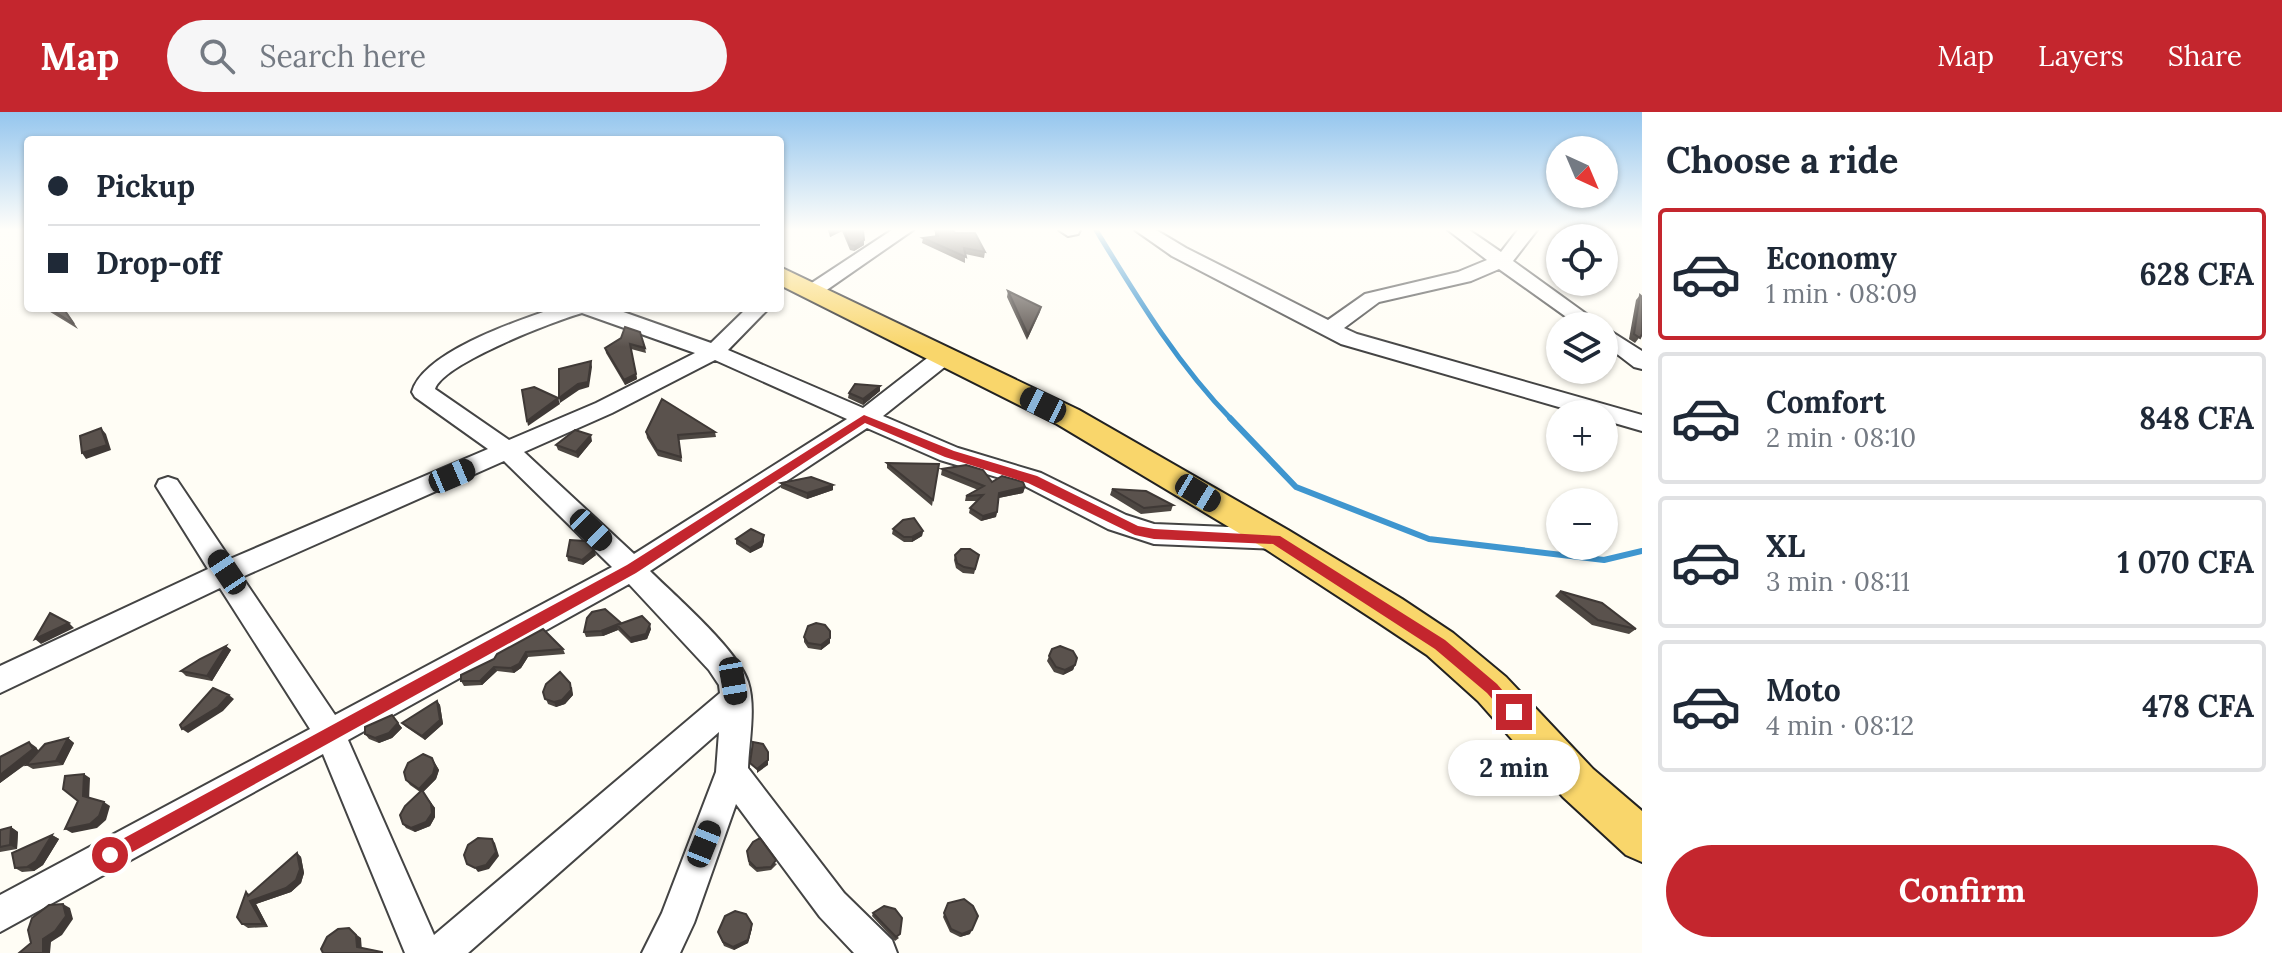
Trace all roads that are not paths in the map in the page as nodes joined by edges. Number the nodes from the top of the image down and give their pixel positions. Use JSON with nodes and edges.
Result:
{"nodes":[{"id":1,"x":845,"y":269,"type":"edge"},
{"id":2,"x":1212,"y":269,"type":"edge"},
{"id":3,"x":1482,"y":269,"type":"edge"},
{"id":4,"x":1516,"y":269,"type":"edge"},
{"id":5,"x":784,"y":277,"type":"edge"},
{"id":6,"x":811,"y":292,"type":"junction"},
{"id":7,"x":565,"y":312,"type":"edge"},
{"id":8,"x":604,"y":312,"type":"edge"},
{"id":9,"x":755,"y":312,"type":"edge"},
{"id":10,"x":1574,"y":312,"type":"edge"},
{"id":11,"x":1327,"y":330,"type":"junction"},
{"id":12,"x":1618,"y":344,"type":"edge"},
{"id":13,"x":714,"y":352,"type":"junction"},
{"id":14,"x":943,"y":357,"type":"junction"},
{"id":15,"x":1642,"y":362,"type":"edge"},
{"id":16,"x":864,"y":419,"type":"junction"},
{"id":17,"x":1642,"y":423,"type":"edge"},
{"id":18,"x":509,"y":452,"type":"junction"},
{"id":19,"x":168,"y":486,"type":"dead end"},
{"id":20,"x":1276,"y":539,"type":"junction"},
{"id":21,"x":632,"y":569,"type":"junction"},
{"id":22,"x":227,"y":572,"type":"junction"},
{"id":23,"x":0,"y":680,"type":"edge"},
{"id":24,"x":736,"y":698,"type":"junction"},
{"id":25,"x":331,"y":735,"type":"junction"},
{"id":26,"x":732,"y":772,"type":"junction"},
{"id":27,"x":1642,"y":840,"type":"edge"},
{"id":28,"x":0,"y":914,"type":"edge"},
{"id":29,"x":423,"y":953,"type":"edge"},
{"id":30,"x":441,"y":953,"type":"edge"},
{"id":31,"x":660,"y":953,"type":"edge"},
{"id":32,"x":879,"y":953,"type":"edge"}],
"edges":[{"from":1,"to":6,"type":"street"},
{"from":2,"to":11,"type":"street"},
{"from":3,"to":11,"type":"street"},
{"from":4,"to":10,"type":"street"},
{"from":5,"to":6,"type":"main road"},
{"from":6,"to":14,"type":"main road"},
{"from":7,"to":18,"type":"street"},
{"from":8,"to":13,"type":"street"},
{"from":9,"to":13,"type":"street"},
{"from":11,"to":17,"type":"street"},
{"from":12,"to":15,"type":"street"},
{"from":13,"to":16,"type":"street"},
{"from":13,"to":18,"type":"street"},
{"from":14,"to":16,"type":"street"},
{"from":14,"to":20,"type":"main road"},
{"from":16,"to":20,"type":"street"},
{"from":16,"to":21,"type":"street"},
{"from":18,"to":21,"type":"street"},
{"from":18,"to":22,"type":"street"},
{"from":19,"to":22,"type":"street"},
{"from":20,"to":27,"type":"main road"},
{"from":21,"to":24,"type":"street"},
{"from":21,"to":25,"type":"street"},
{"from":22,"to":23,"type":"street"},
{"from":22,"to":25,"type":"street"},
{"from":24,"to":26,"type":"street"},
{"from":24,"to":30,"type":"street"},
{"from":25,"to":28,"type":"street"},
{"from":25,"to":29,"type":"street"},
{"from":26,"to":31,"type":"street"},
{"from":26,"to":32,"type":"street"}]}
